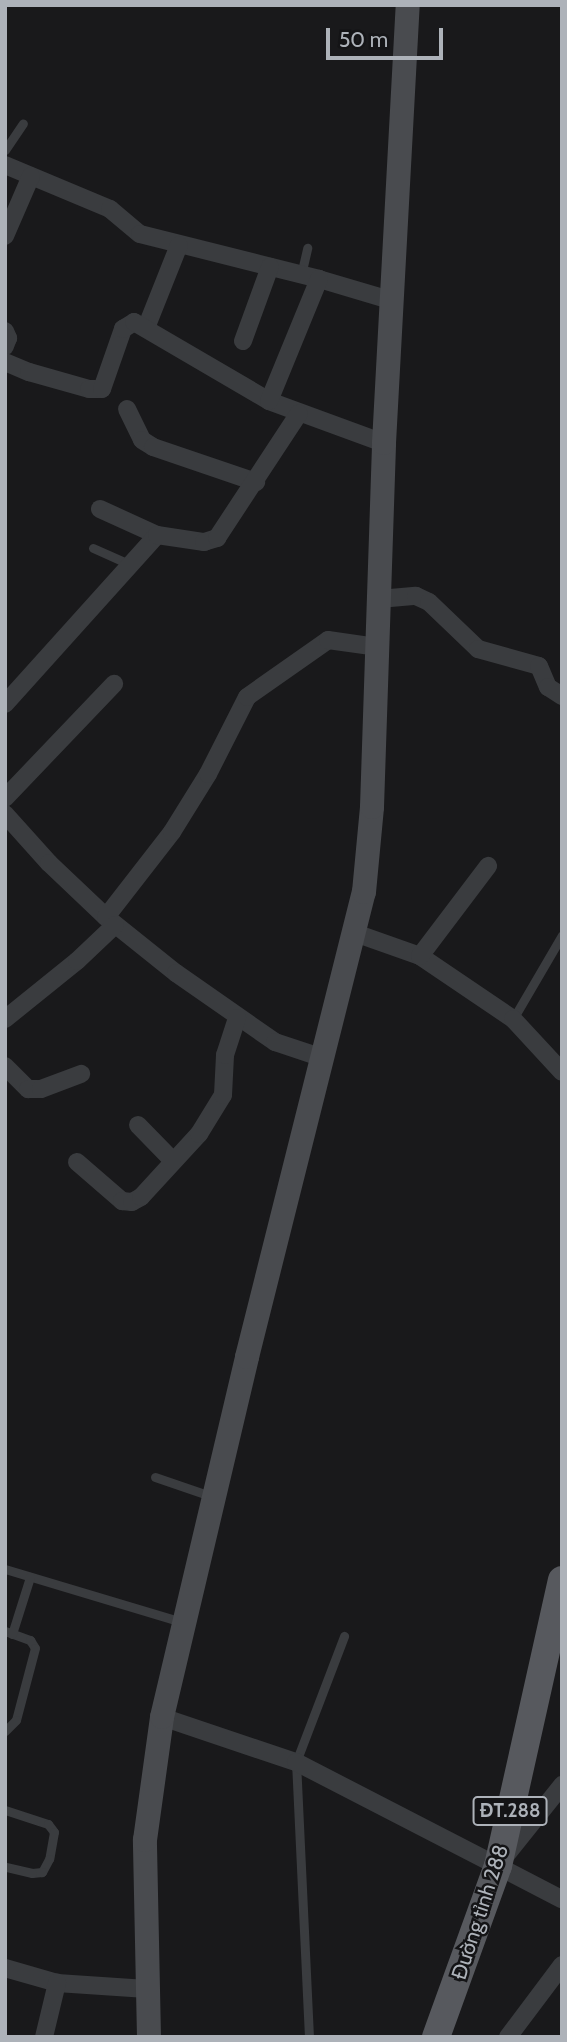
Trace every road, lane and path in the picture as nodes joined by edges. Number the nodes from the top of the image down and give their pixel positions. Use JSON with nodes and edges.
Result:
{"nodes":[{"id":1,"x":408,"y":5,"type":"edge"},
{"id":2,"x":23,"y":123,"type":"dead end"},
{"id":3,"x":5,"y":150,"type":"edge"},
{"id":4,"x":5,"y":164,"type":"edge"},
{"id":5,"x":31,"y":176,"type":"junction"},
{"id":6,"x":5,"y":236,"type":"edge"},
{"id":7,"x":178,"y":245,"type":"junction"},
{"id":8,"x":307,"y":248,"type":"dead end"},
{"id":9,"x":270,"y":267,"type":"junction"},
{"id":10,"x":310,"y":277,"type":"junction"},
{"id":11,"x":393,"y":301,"type":"junction"},
{"id":12,"x":146,"y":328,"type":"junction"},
{"id":13,"x":5,"y":331,"type":"edge"},
{"id":14,"x":243,"y":341,"type":"dead end"},
{"id":15,"x":5,"y":346,"type":"edge"},
{"id":16,"x":5,"y":362,"type":"edge"},
{"id":17,"x":270,"y":401,"type":"junction"},
{"id":18,"x":127,"y":409,"type":"dead end"},
{"id":19,"x":299,"y":413,"type":"junction"},
{"id":20,"x":384,"y":443,"type":"junction"},
{"id":21,"x":256,"y":482,"type":"junction"},
{"id":22,"x":100,"y":509,"type":"dead end"},
{"id":23,"x":158,"y":535,"type":"junction"},
{"id":24,"x":93,"y":548,"type":"dead end"},
{"id":25,"x":129,"y":564,"type":"junction"},
{"id":26,"x":379,"y":598,"type":"junction"},
{"id":27,"x":377,"y":647,"type":"junction"},
{"id":28,"x":114,"y":684,"type":"dead end"},
{"id":29,"x":562,"y":696,"type":"edge"},
{"id":30,"x":5,"y":704,"type":"edge"},
{"id":31,"x":5,"y":798,"type":"edge"},
{"id":32,"x":5,"y":814,"type":"edge"},
{"id":33,"x":488,"y":866,"type":"dead end"},
{"id":34,"x":110,"y":921,"type":"junction"},
{"id":35,"x":355,"y":933,"type":"junction"},
{"id":36,"x":562,"y":934,"type":"edge"},
{"id":37,"x":420,"y":956,"type":"junction"},
{"id":38,"x":5,"y":1018,"type":"edge"},
{"id":39,"x":237,"y":1018,"type":"junction"},
{"id":40,"x":513,"y":1019,"type":"junction"},
{"id":41,"x":323,"y":1058,"type":"junction"},
{"id":42,"x":5,"y":1066,"type":"edge"},
{"id":43,"x":562,"y":1072,"type":"edge"},
{"id":44,"x":81,"y":1074,"type":"dead end"},
{"id":45,"x":138,"y":1125,"type":"dead end"},
{"id":46,"x":173,"y":1161,"type":"junction"},
{"id":47,"x":77,"y":1162,"type":"dead end"},
{"id":48,"x":155,"y":1477,"type":"dead end"},
{"id":49,"x":214,"y":1497,"type":"junction"},
{"id":50,"x":5,"y":1569,"type":"edge"},
{"id":51,"x":30,"y":1577,"type":"junction"},
{"id":52,"x":562,"y":1580,"type":"edge"},
{"id":53,"x":184,"y":1623,"type":"junction"},
{"id":54,"x":9,"y":1633,"type":"edge"},
{"id":55,"x":344,"y":1636,"type":"dead end"},
{"id":56,"x":162,"y":1717,"type":"junction"},
{"id":57,"x":5,"y":1731,"type":"edge"},
{"id":58,"x":296,"y":1762,"type":"junction"},
{"id":59,"x":562,"y":1785,"type":"edge"},
{"id":60,"x":5,"y":1810,"type":"edge"},
{"id":61,"x":498,"y":1866,"type":"junction"},
{"id":62,"x":5,"y":1867,"type":"edge"},
{"id":63,"x":562,"y":1899,"type":"edge"},
{"id":64,"x":562,"y":1965,"type":"edge"},
{"id":65,"x":5,"y":1968,"type":"edge"},
{"id":66,"x":57,"y":1983,"type":"junction"},
{"id":67,"x":147,"y":1989,"type":"junction"},
{"id":68,"x":44,"y":2037,"type":"edge"},
{"id":69,"x":149,"y":2037,"type":"edge"},
{"id":70,"x":309,"y":2037,"type":"edge"},
{"id":71,"x":436,"y":2037,"type":"edge"},
{"id":72,"x":508,"y":2037,"type":"edge"}],
"edges":[{"from":1,"to":11,"type":"street"},
{"from":2,"to":3,"type":"lane"},
{"from":4,"to":5,"type":"street"},
{"from":5,"to":6,"type":"street"},
{"from":5,"to":7,"type":"street"},
{"from":7,"to":9,"type":"street"},
{"from":7,"to":12,"type":"street"},
{"from":8,"to":10,"type":"lane"},
{"from":9,"to":10,"type":"street"},
{"from":9,"to":14,"type":"street"},
{"from":10,"to":11,"type":"street"},
{"from":10,"to":17,"type":"street"},
{"from":11,"to":20,"type":"street"},
{"from":12,"to":16,"type":"street"},
{"from":12,"to":17,"type":"street"},
{"from":13,"to":15,"type":"street"},
{"from":17,"to":19,"type":"street"},
{"from":18,"to":21,"type":"street"},
{"from":19,"to":20,"type":"street"},
{"from":19,"to":21,"type":"street"},
{"from":20,"to":26,"type":"street"},
{"from":21,"to":23,"type":"street"},
{"from":22,"to":23,"type":"street"},
{"from":23,"to":25,"type":"street"},
{"from":24,"to":25,"type":"lane"},
{"from":25,"to":30,"type":"street"},
{"from":26,"to":27,"type":"street"},
{"from":26,"to":29,"type":"street"},
{"from":27,"to":34,"type":"street"},
{"from":27,"to":35,"type":"street"},
{"from":28,"to":31,"type":"street"},
{"from":32,"to":34,"type":"street"},
{"from":33,"to":37,"type":"street"},
{"from":34,"to":38,"type":"street"},
{"from":34,"to":39,"type":"street"},
{"from":35,"to":37,"type":"street"},
{"from":35,"to":41,"type":"street"},
{"from":36,"to":40,"type":"lane"},
{"from":37,"to":40,"type":"street"},
{"from":39,"to":41,"type":"street"},
{"from":39,"to":46,"type":"street"},
{"from":40,"to":43,"type":"street"},
{"from":41,"to":49,"type":"street"},
{"from":42,"to":44,"type":"street"},
{"from":45,"to":46,"type":"street"},
{"from":46,"to":47,"type":"street"},
{"from":48,"to":49,"type":"lane"},
{"from":49,"to":53,"type":"street"},
{"from":50,"to":51,"type":"lane"},
{"from":51,"to":53,"type":"lane"},
{"from":51,"to":54,"type":"lane"},
{"from":52,"to":61,"type":"main road","name":"Đường tỉnh 288","number":"ĐT.288"},
{"from":53,"to":56,"type":"street"},
{"from":54,"to":57,"type":"lane"},
{"from":55,"to":58,"type":"lane"},
{"from":56,"to":58,"type":"street"},
{"from":56,"to":67,"type":"street"},
{"from":58,"to":61,"type":"street"},
{"from":58,"to":70,"type":"lane"},
{"from":59,"to":61,"type":"street"},
{"from":60,"to":62,"type":"lane"},
{"from":61,"to":63,"type":"street"},
{"from":61,"to":71,"type":"main road","name":"Đường tỉnh 288","number":"ĐT.288"},
{"from":64,"to":72,"type":"street"},
{"from":65,"to":66,"type":"street"},
{"from":66,"to":67,"type":"street"},
{"from":66,"to":68,"type":"street"},
{"from":67,"to":69,"type":"street"}]}
